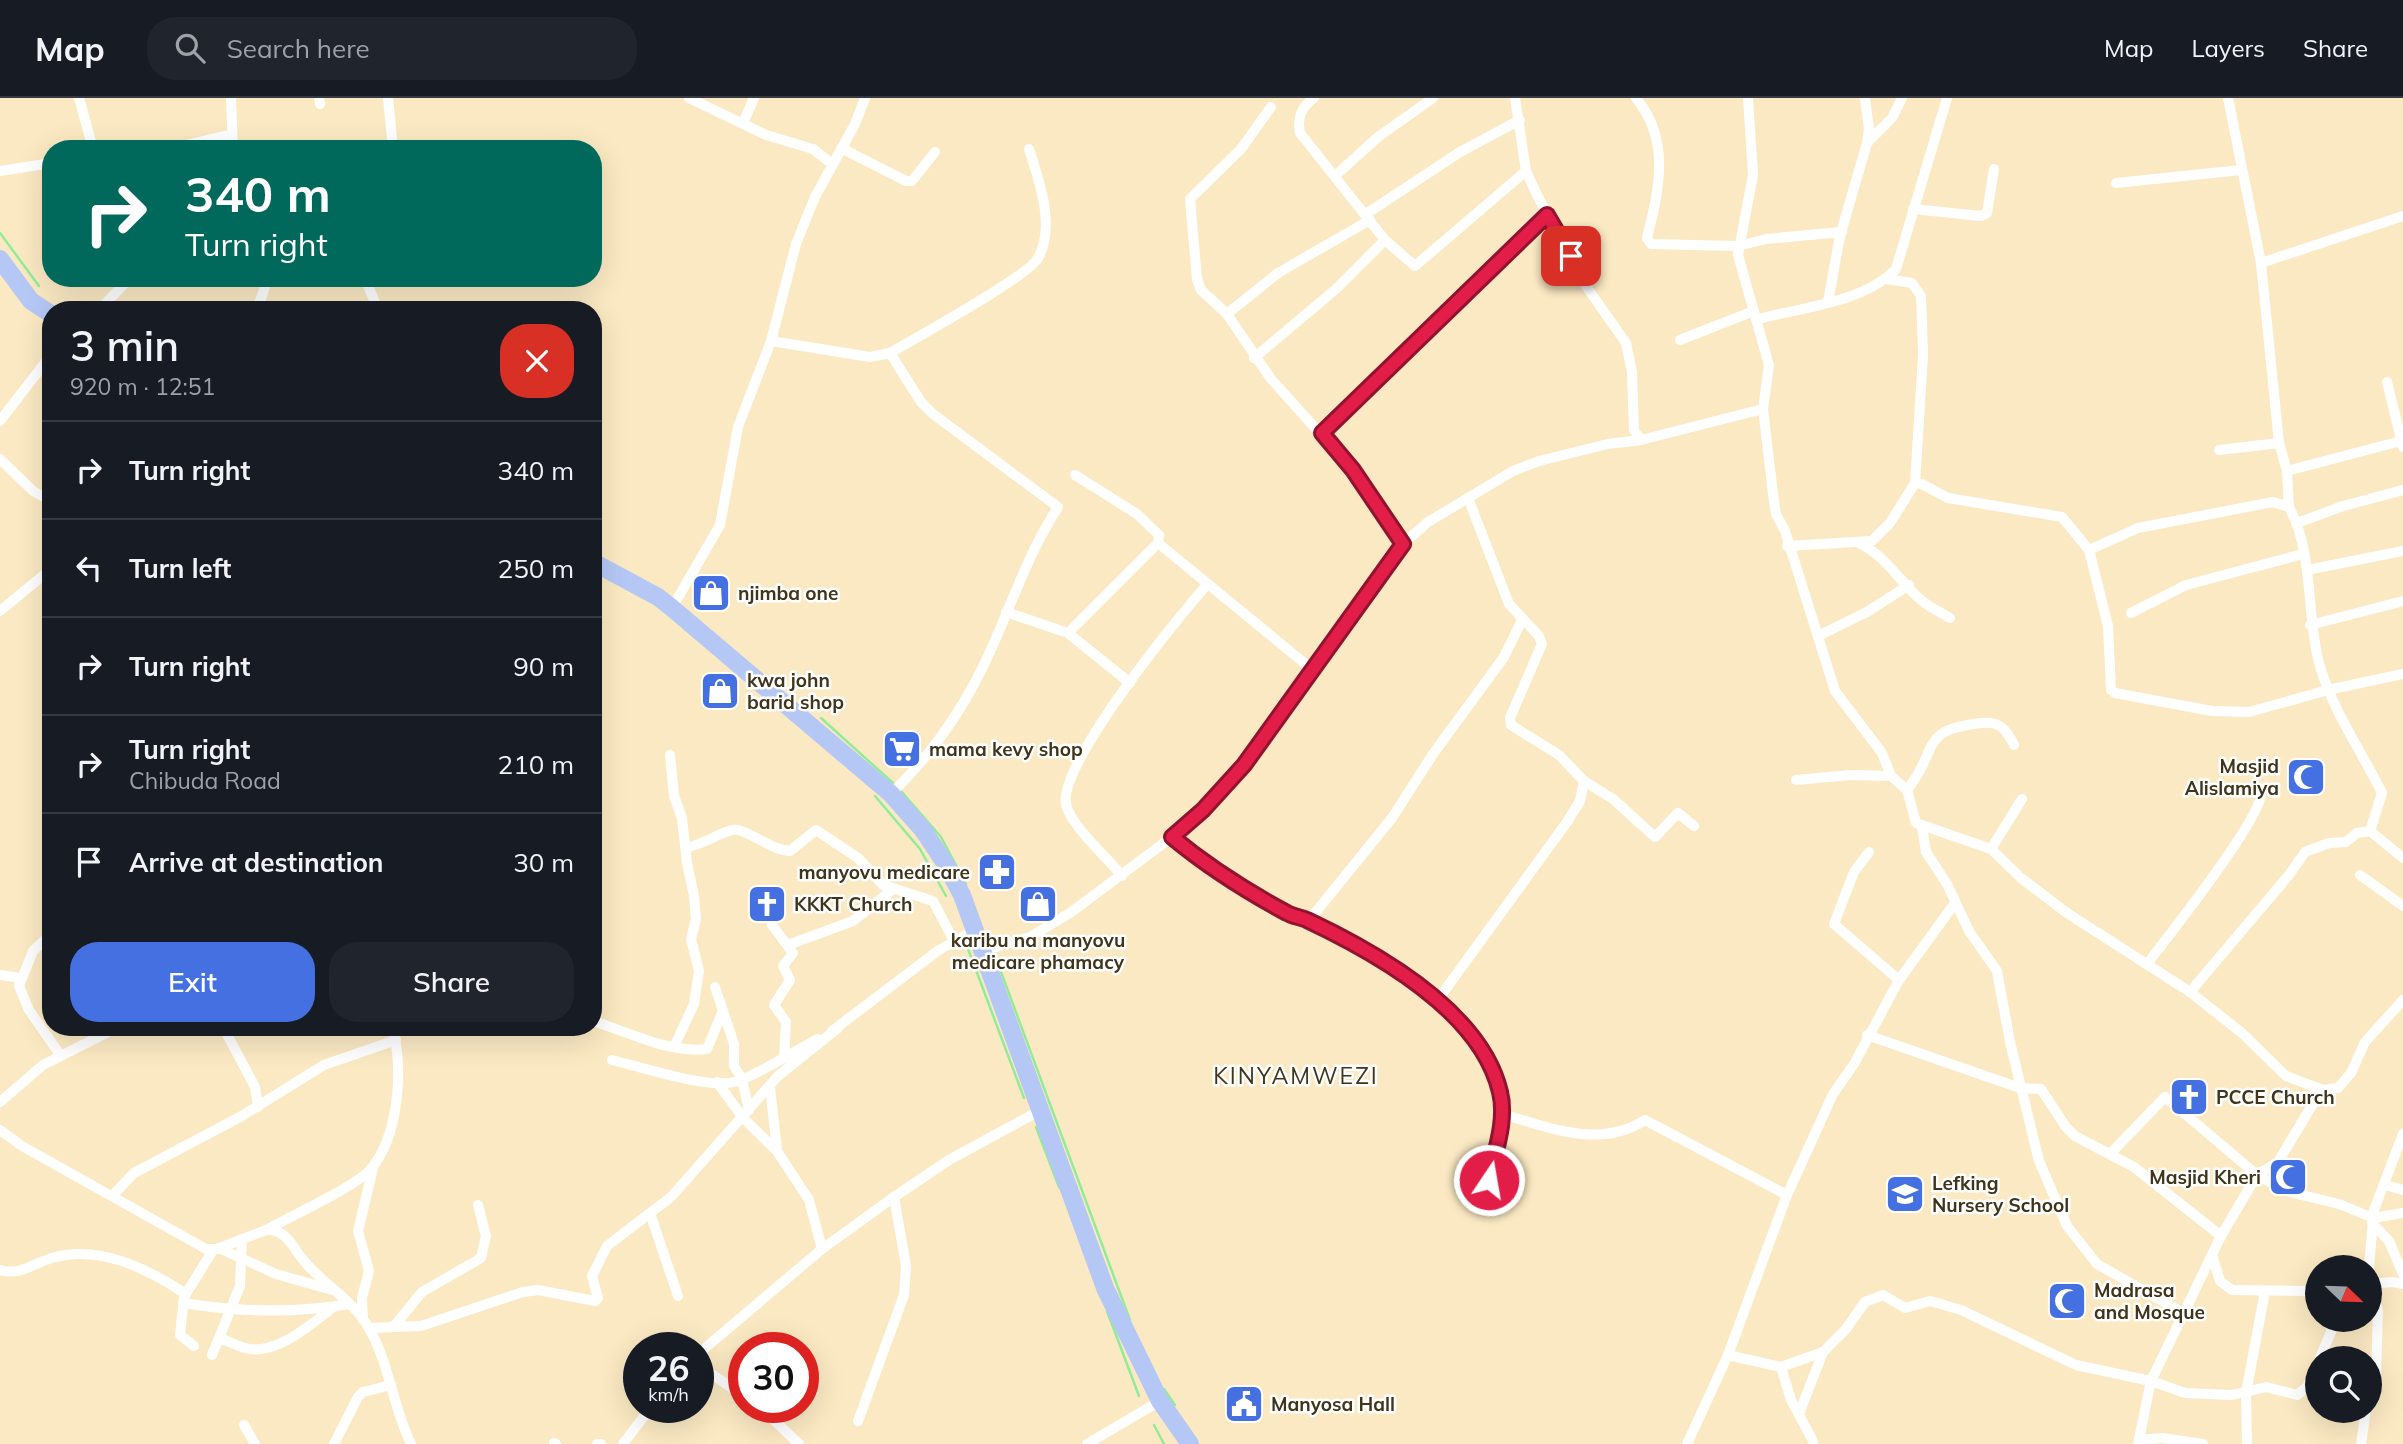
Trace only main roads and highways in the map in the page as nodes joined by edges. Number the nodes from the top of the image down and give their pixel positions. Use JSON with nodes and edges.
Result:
{"nodes":[{"id":1,"x":0,"y":259,"type":"edge"},
{"id":2,"x":42,"y":308,"type":"edge"},
{"id":3,"x":602,"y":570,"type":"edge"},
{"id":4,"x":1190,"y":1444,"type":"edge"}],
"edges":[{"from":1,"to":2,"type":"main road"},
{"from":3,"to":4,"type":"main road"}]}
